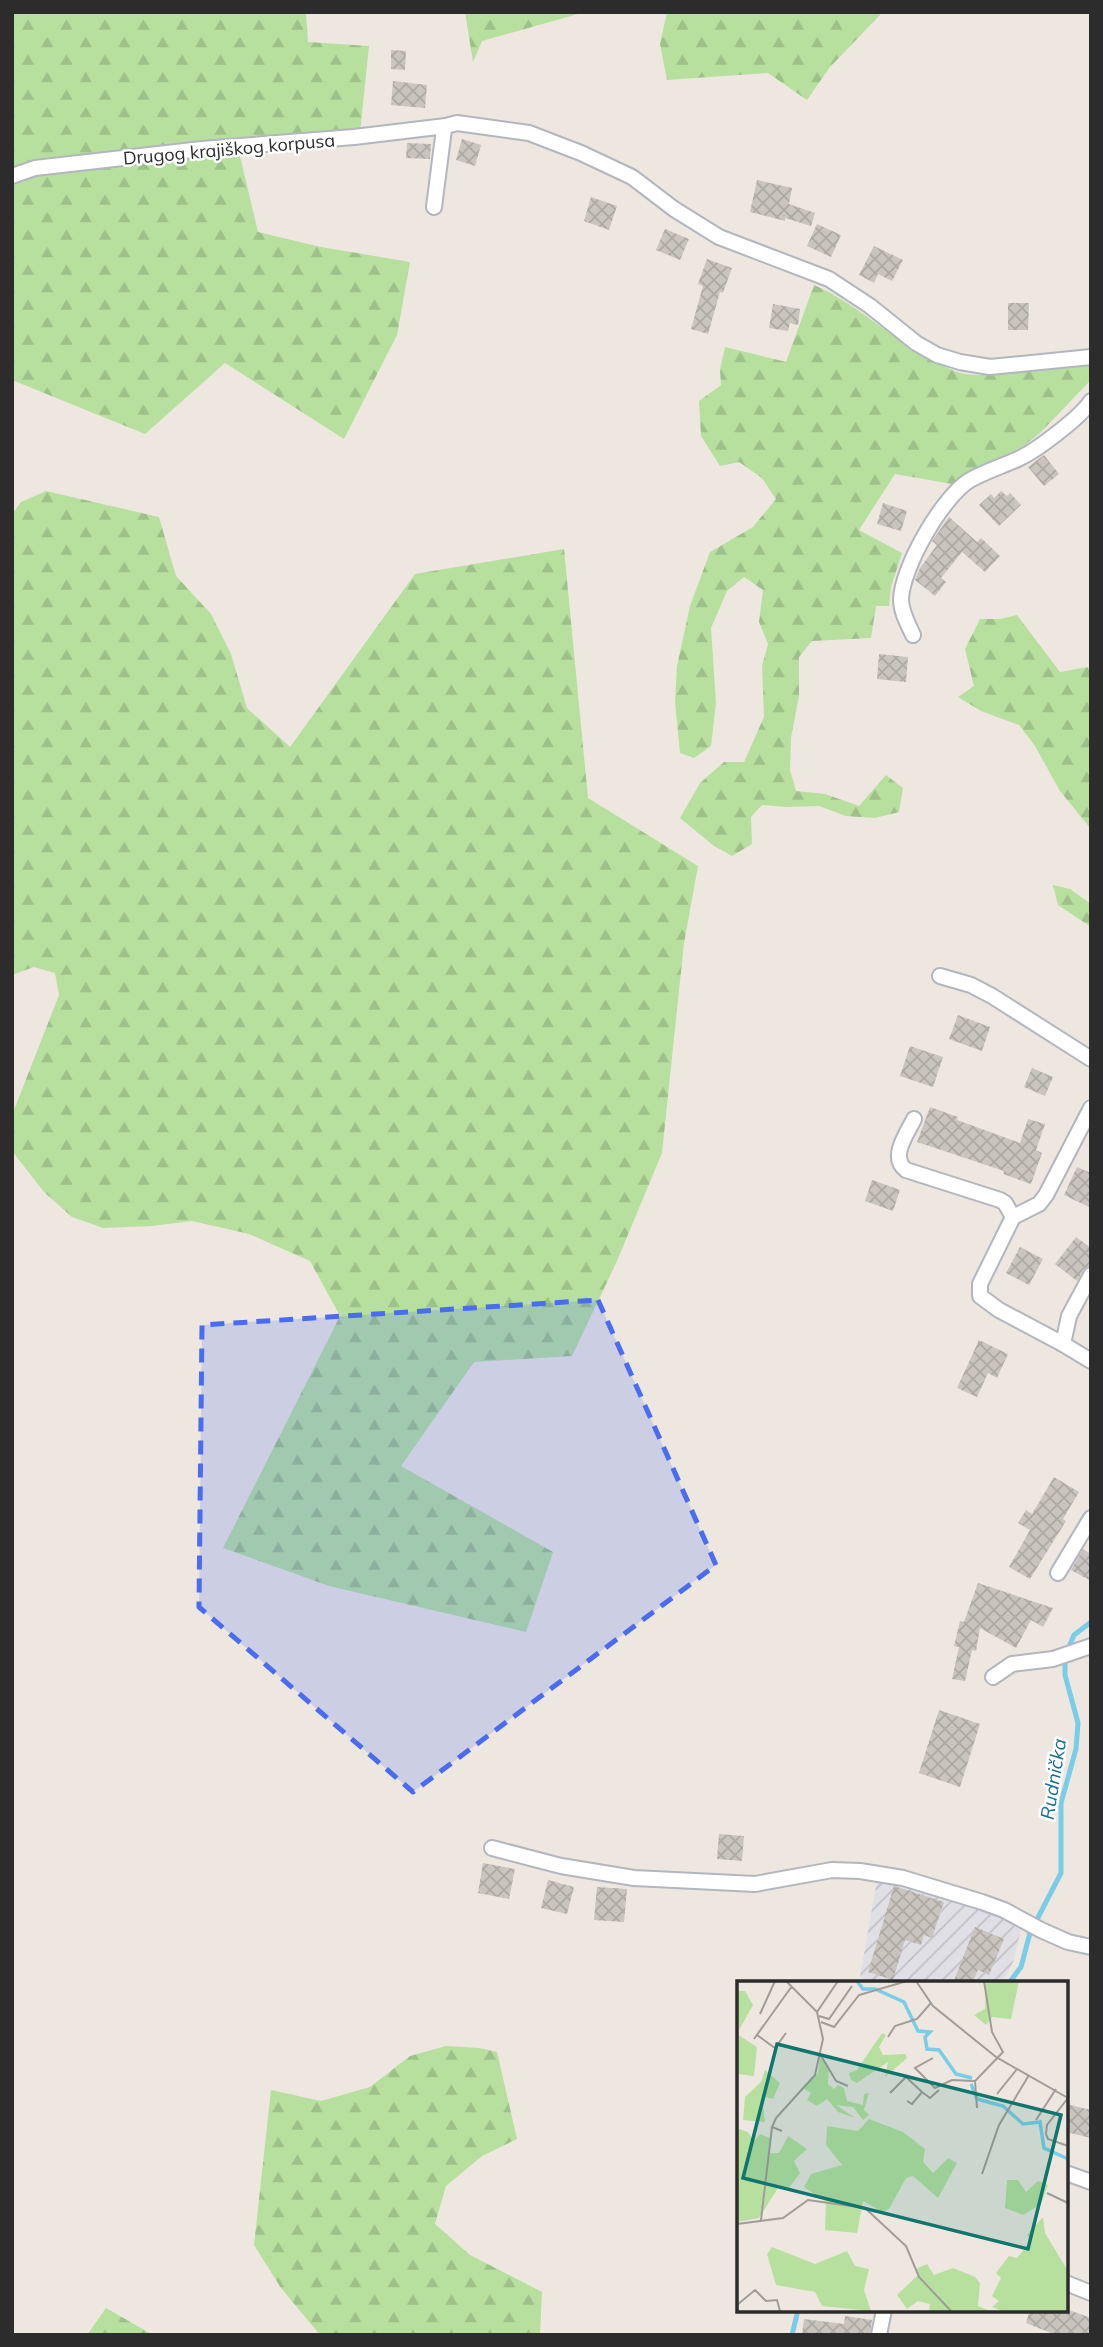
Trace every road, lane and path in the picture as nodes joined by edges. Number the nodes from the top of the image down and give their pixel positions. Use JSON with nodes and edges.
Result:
{"nodes":[{"id":1,"x":446,"y":126,"type":"junction"},
{"id":2,"x":12,"y":176,"type":"edge"},
{"id":3,"x":433,"y":207,"type":"dead end"},
{"id":4,"x":1091,"y":357,"type":"edge"},
{"id":5,"x":1091,"y":401,"type":"edge"},
{"id":6,"x":913,"y":635,"type":"dead end"},
{"id":7,"x":940,"y":976,"type":"dead end"},
{"id":8,"x":1091,"y":1059,"type":"edge"},
{"id":9,"x":1091,"y":1108,"type":"edge"},
{"id":10,"x":914,"y":1119,"type":"dead end"},
{"id":11,"x":1013,"y":1217,"type":"junction"},
{"id":12,"x":1091,"y":1275,"type":"edge"},
{"id":13,"x":1063,"y":1344,"type":"junction"},
{"id":14,"x":1091,"y":1361,"type":"edge"},
{"id":15,"x":1091,"y":1518,"type":"edge"},
{"id":16,"x":1058,"y":1573,"type":"dead end"},
{"id":17,"x":1091,"y":1646,"type":"edge"},
{"id":18,"x":993,"y":1677,"type":"dead end"},
{"id":19,"x":492,"y":1848,"type":"dead end"},
{"id":20,"x":1091,"y":1947,"type":"edge"},
{"id":21,"x":1068,"y":2174,"type":"edge"},
{"id":22,"x":1091,"y":2182,"type":"edge"},
{"id":23,"x":1068,"y":2284,"type":"edge"},
{"id":24,"x":1091,"y":2293,"type":"edge"},
{"id":25,"x":884,"y":2312,"type":"edge"},
{"id":26,"x":879,"y":2335,"type":"edge"}],
"edges":[{"from":1,"to":2,"type":"street","name":"Drugog krajiškog korpusa"},
{"from":1,"to":3,"type":"street"},
{"from":1,"to":4,"type":"street","name":"Drugog krajiškog korpusa"},
{"from":5,"to":6,"type":"street"},
{"from":7,"to":8,"type":"street"},
{"from":9,"to":11,"type":"street"},
{"from":10,"to":11,"type":"street"},
{"from":11,"to":13,"type":"street"},
{"from":12,"to":13,"type":"street"},
{"from":13,"to":14,"type":"street"},
{"from":15,"to":16,"type":"street"},
{"from":17,"to":18,"type":"street"},
{"from":19,"to":20,"type":"street"},
{"from":21,"to":22,"type":"street"},
{"from":23,"to":24,"type":"street"},
{"from":25,"to":26,"type":"street"}]}
